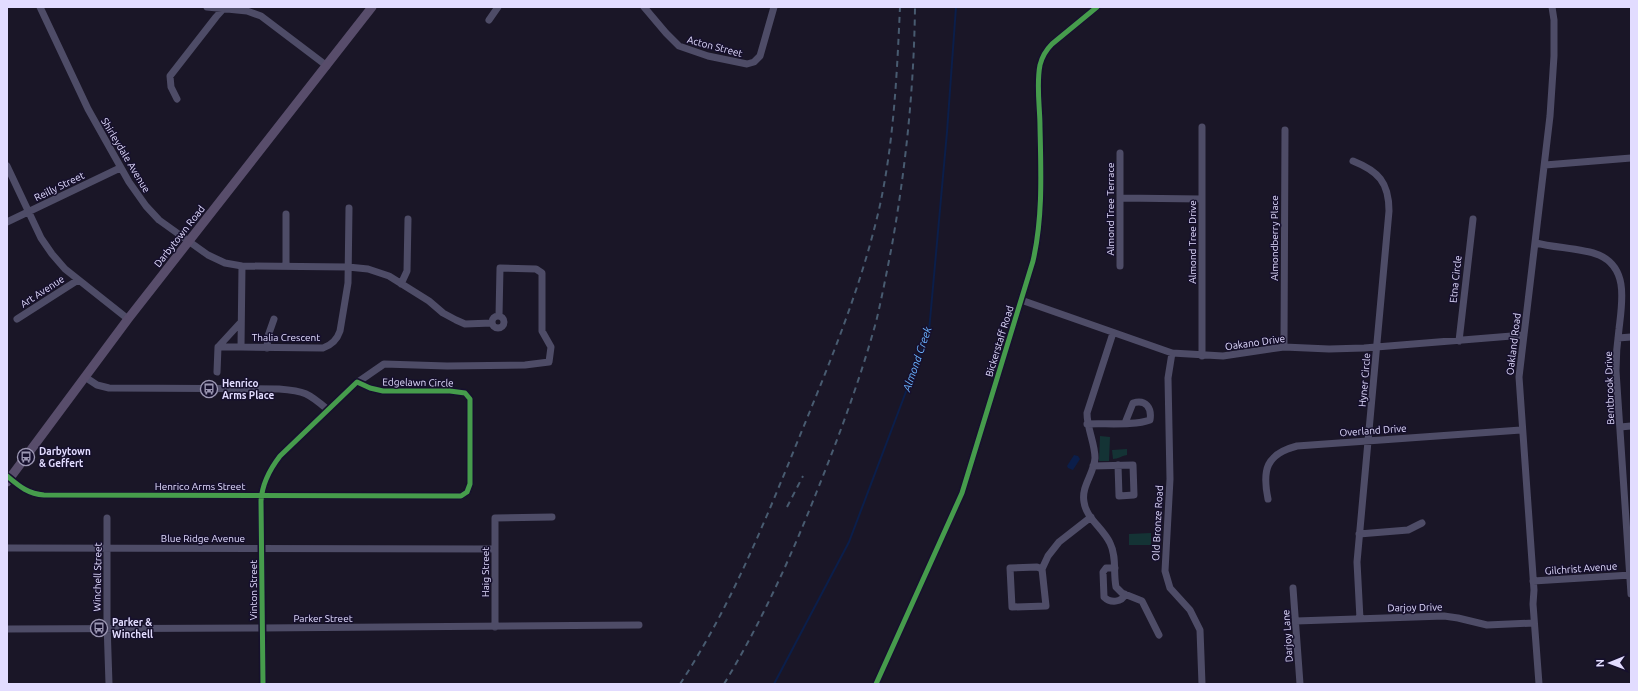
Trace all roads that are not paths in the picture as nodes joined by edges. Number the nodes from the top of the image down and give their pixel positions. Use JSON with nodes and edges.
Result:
{"nodes":[{"id":1,"x":40,"y":7,"type":"edge"},
{"id":2,"x":207,"y":7,"type":"edge"},
{"id":3,"x":372,"y":7,"type":"edge"},
{"id":4,"x":498,"y":7,"type":"edge"},
{"id":5,"x":644,"y":7,"type":"edge"},
{"id":6,"x":774,"y":7,"type":"edge"},
{"id":7,"x":1097,"y":7,"type":"edge"},
{"id":8,"x":1552,"y":7,"type":"edge"},
{"id":9,"x":224,"y":8,"type":"edge"},
{"id":10,"x":489,"y":20,"type":"dead end"},
{"id":11,"x":327,"y":66,"type":"junction"},
{"id":12,"x":177,"y":99,"type":"dead end"},
{"id":13,"x":1202,"y":127,"type":"dead end"},
{"id":14,"x":1285,"y":130,"type":"dead end"},
{"id":15,"x":1120,"y":153,"type":"dead end"},
{"id":16,"x":1631,"y":158,"type":"edge"},
{"id":17,"x":1353,"y":161,"type":"dead end"},
{"id":18,"x":1545,"y":165,"type":"junction"},
{"id":19,"x":7,"y":166,"type":"edge"},
{"id":20,"x":120,"y":168,"type":"junction"},
{"id":21,"x":1120,"y":198,"type":"junction"},
{"id":22,"x":1202,"y":199,"type":"junction"},
{"id":23,"x":349,"y":208,"type":"dead end"},
{"id":24,"x":28,"y":212,"type":"junction"},
{"id":25,"x":286,"y":214,"type":"dead end"},
{"id":26,"x":408,"y":219,"type":"dead end"},
{"id":27,"x":1472,"y":219,"type":"dead end"},
{"id":28,"x":7,"y":222,"type":"edge"},
{"id":29,"x":189,"y":242,"type":"junction"},
{"id":30,"x":1536,"y":243,"type":"junction"},
{"id":31,"x":242,"y":266,"type":"junction"},
{"id":32,"x":286,"y":266,"type":"junction"},
{"id":33,"x":1120,"y":266,"type":"dead end"},
{"id":34,"x":348,"y":267,"type":"junction"},
{"id":35,"x":78,"y":280,"type":"junction"},
{"id":36,"x":401,"y":284,"type":"junction"},
{"id":37,"x":1021,"y":300,"type":"junction"},
{"id":38,"x":499,"y":316,"type":"junction"},
{"id":39,"x":18,"y":319,"type":"dead end"},
{"id":40,"x":128,"y":319,"type":"junction"},
{"id":41,"x":274,"y":319,"type":"dead end"},
{"id":42,"x":241,"y":322,"type":"junction"},
{"id":43,"x":492,"y":323,"type":"junction"},
{"id":44,"x":1113,"y":333,"type":"junction"},
{"id":45,"x":1524,"y":335,"type":"junction"},
{"id":46,"x":1631,"y":337,"type":"edge"},
{"id":47,"x":1618,"y":338,"type":"junction"},
{"id":48,"x":1459,"y":341,"type":"junction"},
{"id":49,"x":218,"y":347,"type":"junction"},
{"id":50,"x":1284,"y":347,"type":"junction"},
{"id":51,"x":1377,"y":347,"type":"junction"},
{"id":52,"x":241,"y":348,"type":"junction"},
{"id":53,"x":267,"y":348,"type":"junction"},
{"id":54,"x":1172,"y":353,"type":"junction"},
{"id":55,"x":1202,"y":356,"type":"junction"},
{"id":56,"x":217,"y":372,"type":"dead end"},
{"id":57,"x":85,"y":377,"type":"junction"},
{"id":58,"x":358,"y":382,"type":"junction"},
{"id":59,"x":328,"y":409,"type":"junction"},
{"id":60,"x":1125,"y":423,"type":"dead end"},
{"id":61,"x":1087,"y":424,"type":"junction"},
{"id":62,"x":1631,"y":426,"type":"edge"},
{"id":63,"x":1620,"y":427,"type":"junction"},
{"id":64,"x":1521,"y":430,"type":"junction"},
{"id":65,"x":1368,"y":441,"type":"junction"},
{"id":66,"x":1118,"y":465,"type":"junction"},
{"id":67,"x":1094,"y":466,"type":"junction"},
{"id":68,"x":8,"y":479,"type":"edge"},
{"id":69,"x":466,"y":494,"type":"joint"},
{"id":70,"x":261,"y":496,"type":"junction"},
{"id":71,"x":1268,"y":499,"type":"dead end"},
{"id":72,"x":552,"y":517,"type":"dead end"},
{"id":73,"x":1091,"y":517,"type":"junction"},
{"id":74,"x":107,"y":518,"type":"dead end"},
{"id":75,"x":1422,"y":523,"type":"dead end"},
{"id":76,"x":1359,"y":534,"type":"junction"},
{"id":77,"x":7,"y":548,"type":"edge"},
{"id":78,"x":108,"y":548,"type":"junction"},
{"id":79,"x":262,"y":549,"type":"junction"},
{"id":80,"x":495,"y":549,"type":"junction"},
{"id":81,"x":1115,"y":568,"type":"junction"},
{"id":82,"x":1042,"y":569,"type":"junction"},
{"id":83,"x":1630,"y":575,"type":"edge"},
{"id":84,"x":1533,"y":581,"type":"junction"},
{"id":85,"x":1293,"y":588,"type":"dead end"},
{"id":86,"x":1125,"y":594,"type":"junction"},
{"id":87,"x":1631,"y":594,"type":"edge"},
{"id":88,"x":1360,"y":619,"type":"junction"},
{"id":89,"x":1296,"y":621,"type":"junction"},
{"id":90,"x":1534,"y":623,"type":"junction"},
{"id":91,"x":640,"y":625,"type":"dead end"},
{"id":92,"x":495,"y":627,"type":"junction"},
{"id":93,"x":107,"y":628,"type":"junction"},
{"id":94,"x":262,"y":628,"type":"junction"},
{"id":95,"x":7,"y":629,"type":"edge"},
{"id":96,"x":1159,"y":635,"type":"dead end"},
{"id":97,"x":110,"y":684,"type":"edge"},
{"id":98,"x":263,"y":684,"type":"edge"},
{"id":99,"x":876,"y":684,"type":"edge"},
{"id":100,"x":1202,"y":684,"type":"edge"},
{"id":101,"x":1300,"y":684,"type":"edge"},
{"id":102,"x":1538,"y":684,"type":"edge"}],
"edges":[{"from":1,"to":20,"type":"street","name":"Shirleydale Avenue"},
{"from":2,"to":9,"type":"street"},
{"from":3,"to":11,"type":"main road","name":"Darbytown Road"},
{"from":4,"to":10,"type":"street"},
{"from":5,"to":6,"type":"street","name":"Acton Street"},
{"from":7,"to":37,"type":"street","name":"Bickerstaff Road"},
{"from":8,"to":18,"type":"street","name":"Oakland Road"},
{"from":9,"to":11,"type":"street"},
{"from":9,"to":12,"type":"street"},
{"from":11,"to":29,"type":"main road","name":"Darbytown Road"},
{"from":13,"to":22,"type":"street","name":"Almond Tree Drive"},
{"from":14,"to":50,"type":"street","name":"Almondberry Place"},
{"from":15,"to":21,"type":"street","name":"Almond Tree Terrace"},
{"from":16,"to":18,"type":"street"},
{"from":17,"to":51,"type":"street","name":"Hyner Circle"},
{"from":18,"to":30,"type":"street","name":"Oakland Road"},
{"from":19,"to":24,"type":"street"},
{"from":20,"to":24,"type":"street","name":"Reilly Street"},
{"from":20,"to":29,"type":"street","name":"Shirleydale Avenue"},
{"from":21,"to":22,"type":"street"},
{"from":21,"to":33,"type":"street","name":"Almond Tree Terrace"},
{"from":22,"to":55,"type":"street","name":"Almond Tree Drive"},
{"from":23,"to":34,"type":"street","name":"Thalia Crescent"},
{"from":24,"to":28,"type":"street","name":"Reilly Street"},
{"from":24,"to":35,"type":"street"},
{"from":25,"to":32,"type":"street"},
{"from":26,"to":36,"type":"street"},
{"from":27,"to":48,"type":"street","name":"Etna Circle"},
{"from":29,"to":31,"type":"street","name":"Shirleydale Avenue"},
{"from":29,"to":40,"type":"main road","name":"Darbytown Road"},
{"from":30,"to":45,"type":"street","name":"Oakland Road"},
{"from":30,"to":47,"type":"street","name":"Bentbrook Drive"},
{"from":31,"to":32,"type":"street","name":"Shirleydale Avenue"},
{"from":31,"to":42,"type":"street","name":"Thalia Crescent"},
{"from":32,"to":34,"type":"street","name":"Shirleydale Avenue"},
{"from":34,"to":36,"type":"street","name":"Shirleydale Avenue"},
{"from":34,"to":53,"type":"street","name":"Thalia Crescent"},
{"from":35,"to":39,"type":"street","name":"Art Avenue"},
{"from":35,"to":40,"type":"street"},
{"from":36,"to":43,"type":"street","name":"Shirleydale Avenue"},
{"from":37,"to":44,"type":"street","name":"Oakano Drive"},
{"from":37,"to":99,"type":"street","name":"Bickerstaff Road"},
{"from":38,"to":43,"type":"street"},
{"from":38,"to":43,"type":"street"},
{"from":38,"to":58,"type":"street"},
{"from":40,"to":57,"type":"main road","name":"Darbytown Road"},
{"from":41,"to":53,"type":"street"},
{"from":42,"to":49,"type":"street"},
{"from":42,"to":52,"type":"street","name":"Thalia Crescent"},
{"from":44,"to":54,"type":"street","name":"Oakano Drive"},
{"from":44,"to":61,"type":"street"},
{"from":45,"to":48,"type":"street","name":"Oakano Drive"},
{"from":45,"to":64,"type":"street","name":"Oakland Road"},
{"from":46,"to":47,"type":"street"},
{"from":47,"to":63,"type":"street","name":"Bentbrook Drive"},
{"from":48,"to":51,"type":"street","name":"Oakano Drive"},
{"from":49,"to":52,"type":"street"},
{"from":49,"to":56,"type":"street"},
{"from":50,"to":51,"type":"street","name":"Oakano Drive"},
{"from":50,"to":55,"type":"street","name":"Oakano Drive"},
{"from":51,"to":65,"type":"street","name":"Hyner Circle"},
{"from":52,"to":53,"type":"street","name":"Thalia Crescent"},
{"from":54,"to":55,"type":"street","name":"Oakano Drive"},
{"from":54,"to":100,"type":"street","name":"Old Bronze Road"},
{"from":57,"to":59,"type":"street"},
{"from":57,"to":68,"type":"main road","name":"Darbytown Road"},
{"from":58,"to":59,"type":"street"},
{"from":58,"to":69,"type":"street","name":"Edgelawn Circle"},
{"from":59,"to":70,"type":"street","name":"Vinton Street"},
{"from":60,"to":61,"type":"street"},
{"from":61,"to":67,"type":"street"},
{"from":62,"to":63,"type":"street"},
{"from":63,"to":83,"type":"street","name":"Bentbrook Drive"},
{"from":64,"to":65,"type":"street","name":"Overland Drive"},
{"from":64,"to":84,"type":"street","name":"Oakland Road"},
{"from":65,"to":71,"type":"street","name":"Overland Drive"},
{"from":65,"to":76,"type":"street","name":"Hyner Circle"},
{"from":66,"to":66,"type":"street"},
{"from":66,"to":67,"type":"street"},
{"from":67,"to":73,"type":"street"},
{"from":68,"to":70,"type":"street","name":"Henrico Arms Street"},
{"from":69,"to":70,"type":"street","name":"Henrico Arms Street"},
{"from":70,"to":79,"type":"street","name":"Vinton Street"},
{"from":72,"to":80,"type":"street","name":"Haig Street"},
{"from":73,"to":81,"type":"street"},
{"from":73,"to":82,"type":"street"},
{"from":74,"to":78,"type":"street","name":"Winchell Street"},
{"from":75,"to":76,"type":"street"},
{"from":76,"to":88,"type":"street","name":"Hyner Circle"},
{"from":77,"to":78,"type":"street","name":"Blue Ridge Avenue"},
{"from":78,"to":79,"type":"street","name":"Blue Ridge Avenue"},
{"from":78,"to":93,"type":"street","name":"Winchell Street"},
{"from":79,"to":80,"type":"street","name":"Blue Ridge Avenue"},
{"from":79,"to":94,"type":"street","name":"Vinton Street"},
{"from":80,"to":92,"type":"street","name":"Haig Street"},
{"from":81,"to":86,"type":"street"},
{"from":81,"to":86,"type":"street"},
{"from":82,"to":82,"type":"street"},
{"from":83,"to":84,"type":"street","name":"Gilchrist Avenue"},
{"from":83,"to":87,"type":"street","name":"Bentbrook Drive"},
{"from":84,"to":90,"type":"street","name":"Oakland Road"},
{"from":85,"to":89,"type":"street","name":"Darjoy Lane"},
{"from":86,"to":96,"type":"street"},
{"from":88,"to":89,"type":"street","name":"Darjoy Drive"},
{"from":88,"to":90,"type":"street","name":"Darjoy Drive"},
{"from":89,"to":101,"type":"street","name":"Darjoy Lane"},
{"from":90,"to":102,"type":"street","name":"Oakland Road"},
{"from":91,"to":92,"type":"street","name":"Parker Street"},
{"from":92,"to":94,"type":"street","name":"Parker Street"},
{"from":93,"to":94,"type":"street","name":"Parker Street"},
{"from":93,"to":95,"type":"street","name":"Parker Street"},
{"from":93,"to":97,"type":"street","name":"Winchell Street"},
{"from":94,"to":98,"type":"street","name":"Vinton Street"}]}
